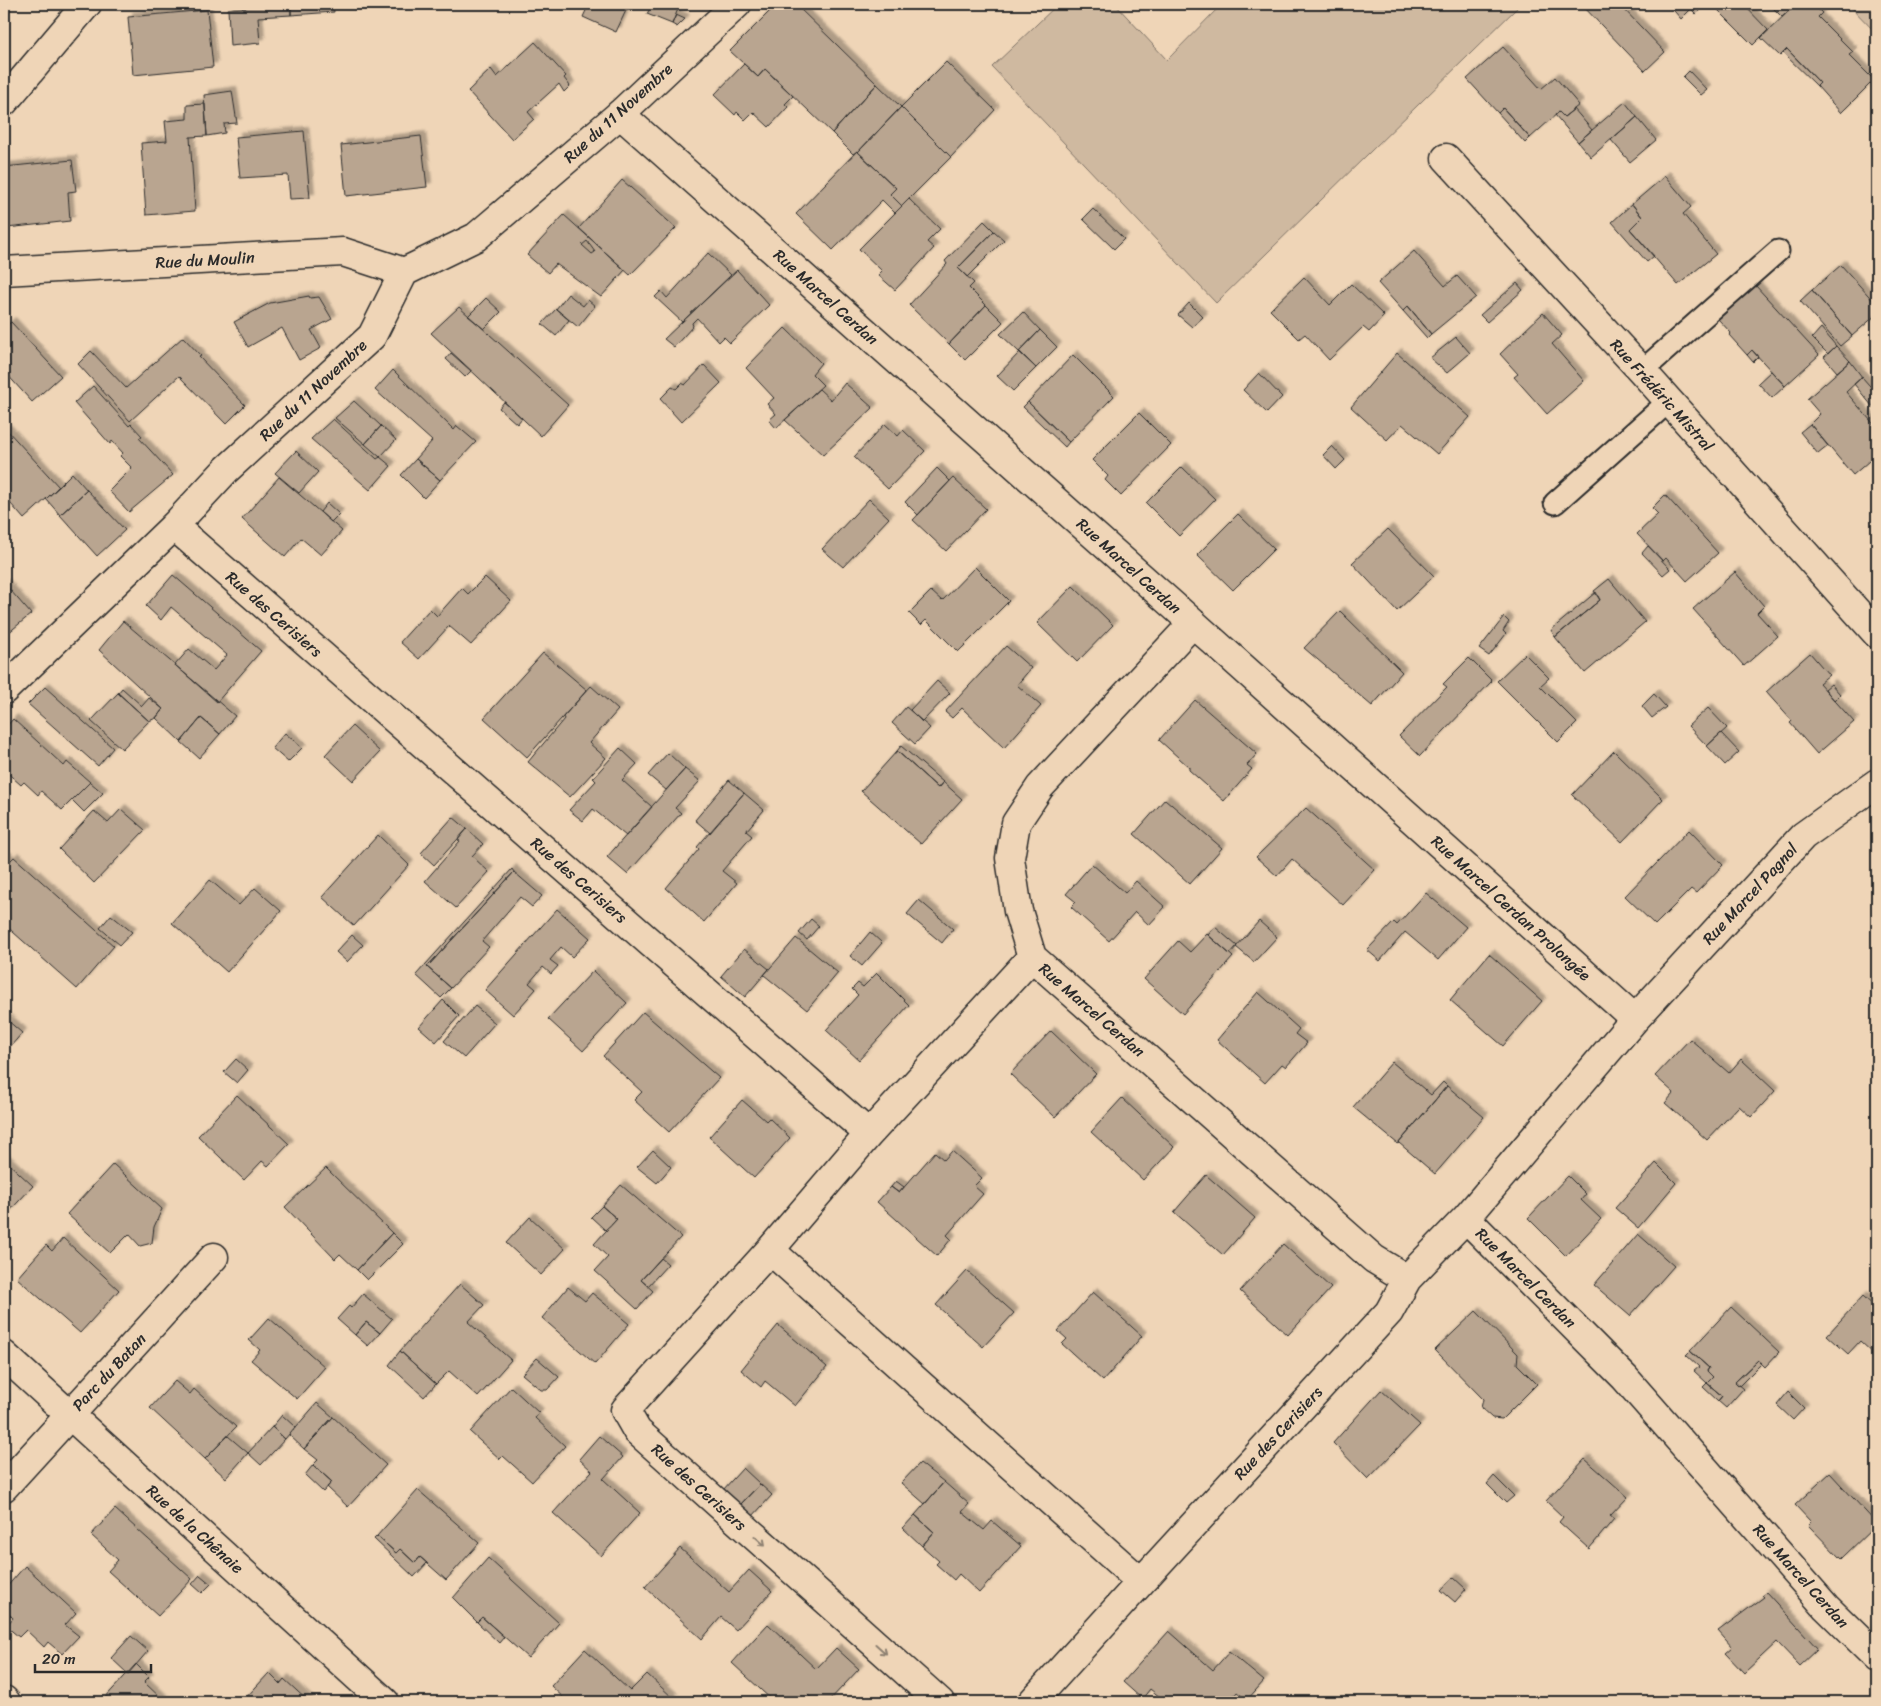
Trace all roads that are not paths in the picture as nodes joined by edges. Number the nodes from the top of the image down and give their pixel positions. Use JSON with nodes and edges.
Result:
{"nodes":[{"id":1,"x":87,"y":4,"type":"edge"},
{"id":2,"x":737,"y":4,"type":"edge"},
{"id":3,"x":4,"y":102,"type":"edge"},
{"id":4,"x":620,"y":114,"type":"junction"},
{"id":5,"x":1446,"y":158,"type":"dead end"},
{"id":6,"x":1778,"y":250,"type":"dead end"},
{"id":7,"x":4,"y":271,"type":"edge"},
{"id":8,"x":404,"y":272,"type":"junction"},
{"id":9,"x":1642,"y":372,"type":"junction"},
{"id":10,"x":1668,"y":402,"type":"junction"},
{"id":11,"x":1555,"y":503,"type":"dead end"},
{"id":12,"x":174,"y":526,"type":"junction"},
{"id":13,"x":1193,"y":623,"type":"junction"},
{"id":14,"x":1877,"y":634,"type":"edge"},
{"id":15,"x":4,"y":690,"type":"edge"},
{"id":16,"x":1877,"y":783,"type":"edge"},
{"id":17,"x":1032,"y":957,"type":"junction"},
{"id":18,"x":1635,"y":1019,"type":"junction"},
{"id":19,"x":869,"y":1134,"type":"junction"},
{"id":20,"x":1466,"y":1218,"type":"junction"},
{"id":21,"x":770,"y":1250,"type":"junction"},
{"id":22,"x":214,"y":1257,"type":"dead end"},
{"id":23,"x":1407,"y":1279,"type":"junction"},
{"id":24,"x":4,"y":1355,"type":"edge"},
{"id":25,"x":69,"y":1415,"type":"junction"},
{"id":26,"x":4,"y":1487,"type":"edge"},
{"id":27,"x":1141,"y":1582,"type":"junction"},
{"id":28,"x":1873,"y":1646,"type":"edge"},
{"id":29,"x":386,"y":1702,"type":"edge"},
{"id":30,"x":940,"y":1702,"type":"edge"},
{"id":31,"x":1032,"y":1702,"type":"edge"}],
"edges":[{"from":1,"to":3,"type":"street"},
{"from":2,"to":4,"type":"street","name":"Rue du 11 Novembre"},
{"from":4,"to":8,"type":"street","name":"Rue du 11 Novembre"},
{"from":4,"to":13,"type":"street","name":"Rue Marcel Cerdan"},
{"from":5,"to":9,"type":"street","name":"Rue Frédéric Mistral"},
{"from":6,"to":9,"type":"lane"},
{"from":7,"to":8,"type":"street","name":"Rue du Moulin"},
{"from":8,"to":12,"type":"street","name":"Rue du 11 Novembre"},
{"from":9,"to":10,"type":"street","name":"Rue Frédéric Mistral"},
{"from":10,"to":11,"type":"lane"},
{"from":10,"to":14,"type":"street","name":"Rue Frédéric Mistral"},
{"from":12,"to":15,"type":"street","name":"Rue du 11 Novembre"},
{"from":12,"to":19,"type":"street","name":"Rue des Cerisiers"},
{"from":13,"to":17,"type":"street","name":"Rue Marcel Cerdan"},
{"from":13,"to":18,"type":"street","name":"Rue Marcel Cerdan Prolongée"},
{"from":16,"to":18,"type":"street","name":"Rue Marcel Pagnol"},
{"from":17,"to":19,"type":"street"},
{"from":17,"to":23,"type":"street","name":"Rue Marcel Cerdan"},
{"from":18,"to":20,"type":"street"},
{"from":19,"to":21,"type":"street","name":"Rue des Cerisiers"},
{"from":20,"to":23,"type":"street","name":"Rue Marcel Cerdan"},
{"from":20,"to":28,"type":"street","name":"Rue Marcel Cerdan"},
{"from":21,"to":27,"type":"street"},
{"from":21,"to":30,"type":"street","name":"Rue des Cerisiers","one_way":true},
{"from":22,"to":25,"type":"street","name":"Parc du Batan"},
{"from":23,"to":27,"type":"street","name":"Rue des Cerisiers"},
{"from":24,"to":25,"type":"street","name":"Rue de la Chênaie"},
{"from":25,"to":26,"type":"street","name":"Parc du Batan"},
{"from":25,"to":29,"type":"street","name":"Rue de la Chênaie"},
{"from":27,"to":31,"type":"street","name":"Rue des Cerisiers"}]}
